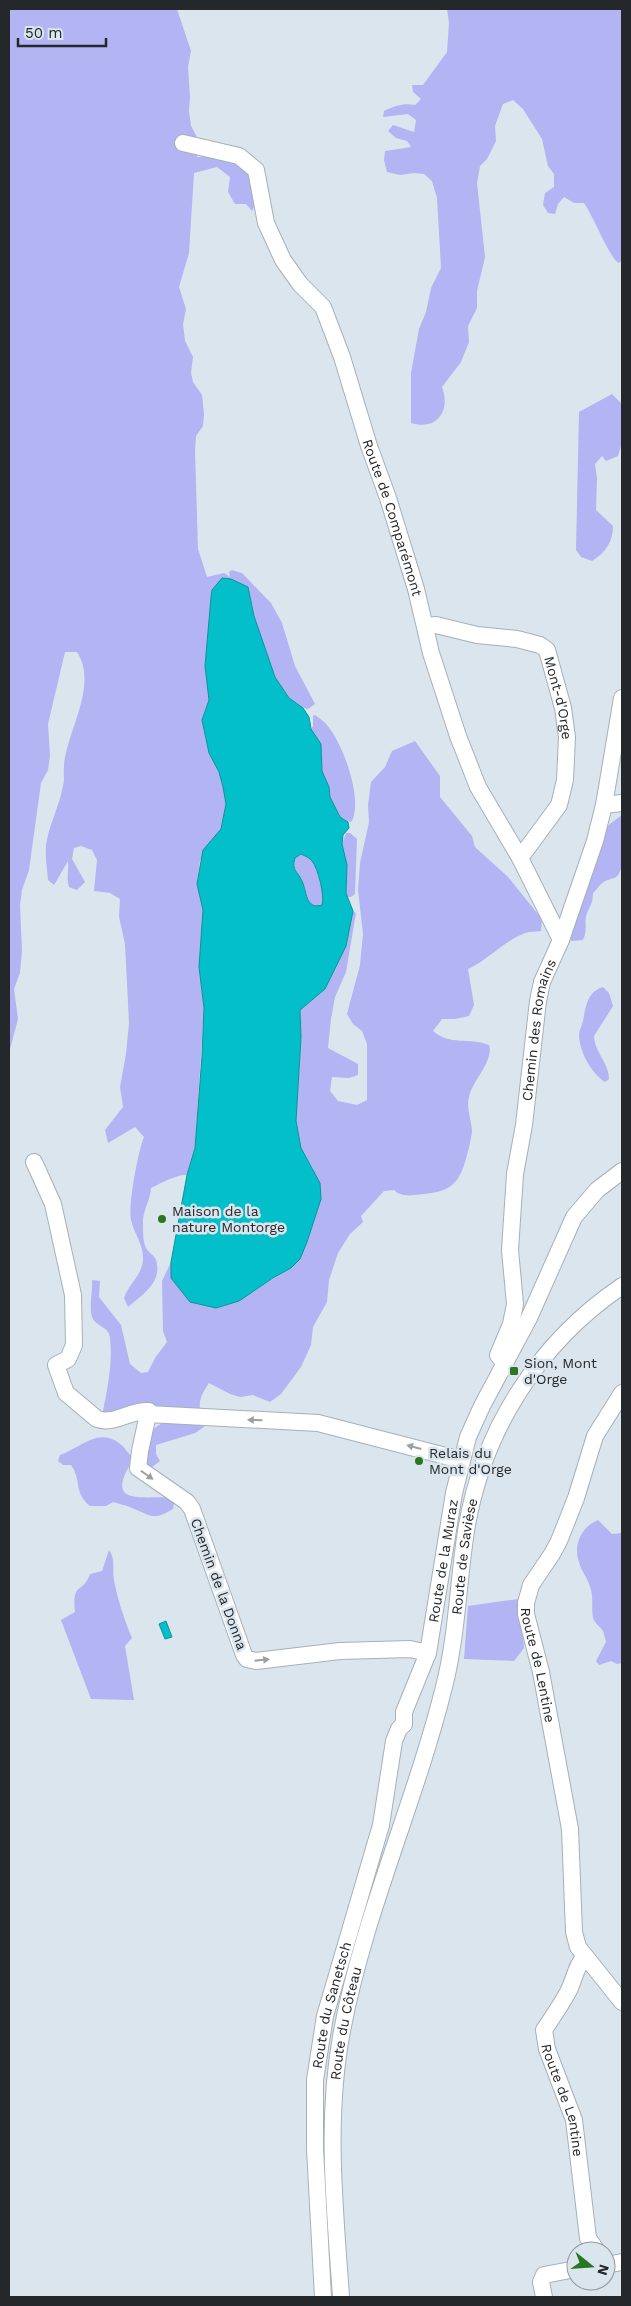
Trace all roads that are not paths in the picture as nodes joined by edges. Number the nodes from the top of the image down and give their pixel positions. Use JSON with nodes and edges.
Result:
{"nodes":[{"id":1,"x":183,"y":143,"type":"dead end"},
{"id":2,"x":425,"y":626,"type":"junction"},
{"id":3,"x":622,"y":698,"type":"edge"},
{"id":4,"x":622,"y":803,"type":"edge"},
{"id":5,"x":604,"y":805,"type":"junction"},
{"id":6,"x":520,"y":858,"type":"junction"},
{"id":7,"x":562,"y":940,"type":"junction"},
{"id":8,"x":34,"y":1162,"type":"dead end"},
{"id":9,"x":622,"y":1171,"type":"edge"},
{"id":10,"x":622,"y":1286,"type":"edge"},
{"id":11,"x":505,"y":1364,"type":"junction"},
{"id":12,"x":622,"y":1393,"type":"edge"},
{"id":13,"x":148,"y":1412,"type":"junction"},
{"id":14,"x":461,"y":1460,"type":"junction"},
{"id":15,"x":428,"y":1653,"type":"junction"},
{"id":16,"x":404,"y":1724,"type":"junction"},
{"id":17,"x":432,"y":1730,"type":"junction"},
{"id":18,"x":585,"y":1956,"type":"junction"},
{"id":19,"x":622,"y":2002,"type":"edge"},
{"id":20,"x":590,"y":2241,"type":"edge"},
{"id":21,"x":566,"y":2271,"type":"edge"},
{"id":22,"x":323,"y":2297,"type":"edge"},
{"id":23,"x":341,"y":2297,"type":"edge"},
{"id":24,"x":544,"y":2297,"type":"edge"}],
"edges":[{"from":1,"to":2,"type":"street","name":"Route de Comparémont"},
{"from":2,"to":6,"type":"street","name":"Route de Comparémont"},
{"from":2,"to":6,"type":"street","name":"Mont-d'Orge"},
{"from":3,"to":5,"type":"street","name":"Chemin des Romains"},
{"from":4,"to":5,"type":"street"},
{"from":5,"to":7,"type":"street","name":"Chemin des Romains"},
{"from":6,"to":7,"type":"street","name":"Route de Comparémont"},
{"from":7,"to":11,"type":"street","name":"Chemin des Romains"},
{"from":8,"to":13,"type":"street"},
{"from":9,"to":11,"type":"street","name":"Route de la Muraz"},
{"from":10,"to":17,"type":"street","name":"Route de Savièse"},
{"from":11,"to":14,"type":"street","name":"Route de la Muraz"},
{"from":12,"to":18,"type":"street","name":"Route de Lentine"},
{"from":14,"to":13,"type":"street","one_way":true},
{"from":13,"to":15,"type":"street","name":"Chemin de la Donna","one_way":true},
{"from":14,"to":15,"type":"street","name":"Route de la Muraz"},
{"from":15,"to":16,"type":"street","name":"Route de la Muraz"},
{"from":16,"to":17,"type":"street"},
{"from":16,"to":22,"type":"street","name":"Route du Sanetsch"},
{"from":17,"to":23,"type":"street","name":"Route du Côteau"},
{"from":18,"to":19,"type":"street","name":"Route de Lentine"},
{"from":18,"to":20,"type":"street","name":"Route de Lentine"},
{"from":21,"to":24,"type":"street"}]}
